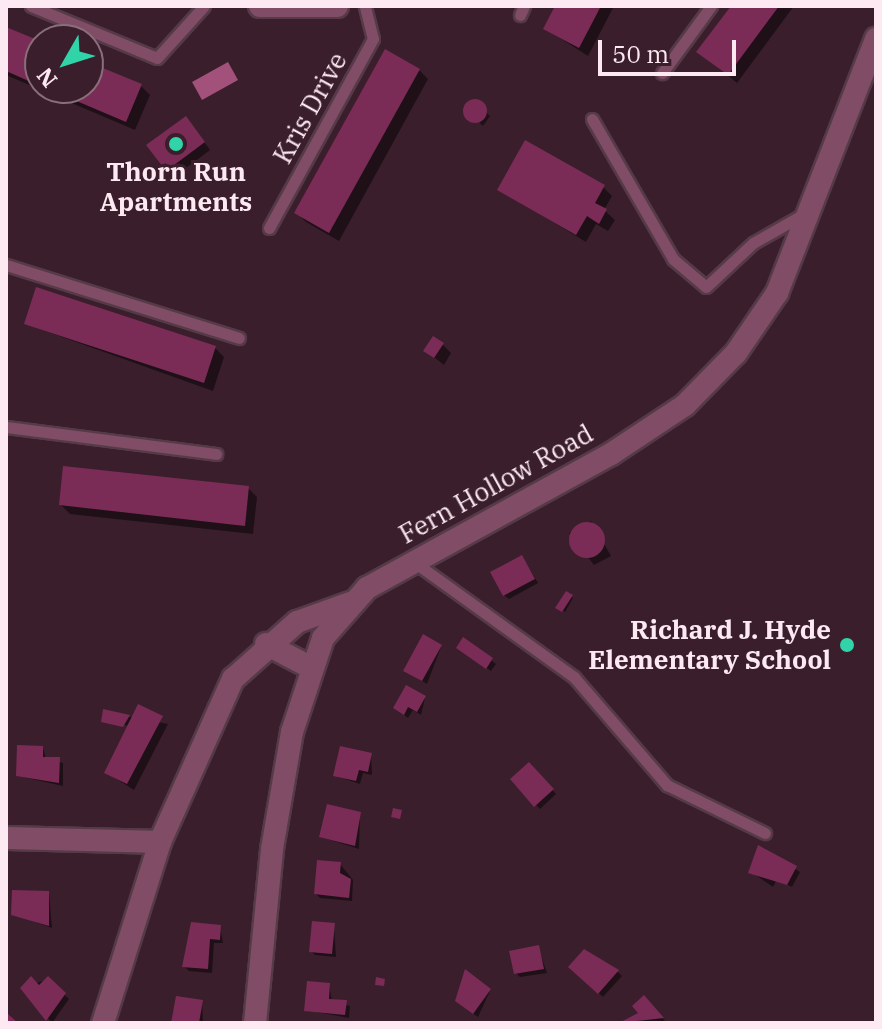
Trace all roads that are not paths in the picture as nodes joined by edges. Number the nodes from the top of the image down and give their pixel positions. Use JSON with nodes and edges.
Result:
{"nodes":[{"id":1,"x":31,"y":6,"type":"edge"},
{"id":2,"x":204,"y":6,"type":"edge"},
{"id":3,"x":263,"y":6,"type":"edge"},
{"id":4,"x":337,"y":6,"type":"edge"},
{"id":5,"x":365,"y":6,"type":"edge"},
{"id":6,"x":711,"y":6,"type":"edge"},
{"id":7,"x":53,"y":10,"type":"edge"},
{"id":8,"x":876,"y":39,"type":"edge"},
{"id":9,"x":662,"y":73,"type":"dead end"},
{"id":10,"x":592,"y":119,"type":"dead end"},
{"id":11,"x":808,"y":212,"type":"junction"},
{"id":12,"x":269,"y":228,"type":"dead end"},
{"id":13,"x":6,"y":265,"type":"edge"},
{"id":14,"x":239,"y":338,"type":"dead end"},
{"id":15,"x":6,"y":427,"type":"edge"},
{"id":16,"x":216,"y":454,"type":"dead end"},
{"id":17,"x":413,"y":561,"type":"junction"},
{"id":18,"x":350,"y":603,"type":"junction"},
{"id":19,"x":266,"y":644,"type":"junction"},
{"id":20,"x":310,"y":667,"type":"junction"},
{"id":21,"x":765,"y":833,"type":"dead end"},
{"id":22,"x":6,"y":838,"type":"edge"},
{"id":23,"x":160,"y":842,"type":"junction"},
{"id":24,"x":103,"y":1023,"type":"edge"},
{"id":25,"x":255,"y":1023,"type":"edge"}],
"edges":[{"from":1,"to":7,"type":"lane"},
{"from":2,"to":7,"type":"lane"},
{"from":3,"to":4,"type":"street"},
{"from":5,"to":12,"type":"lane","name":"Kris Drive"},
{"from":6,"to":9,"type":"lane"},
{"from":8,"to":11,"type":"street","name":"Fern Hollow Road"},
{"from":10,"to":11,"type":"lane"},
{"from":11,"to":17,"type":"street","name":"Fern Hollow Road"},
{"from":13,"to":14,"type":"lane"},
{"from":15,"to":16,"type":"lane"},
{"from":17,"to":18,"type":"street","name":"Fern Hollow Road"},
{"from":17,"to":21,"type":"lane"},
{"from":18,"to":19,"type":"street"},
{"from":18,"to":20,"type":"street","name":"Fern Hollow Road"},
{"from":19,"to":20,"type":"street"},
{"from":19,"to":23,"type":"street"},
{"from":20,"to":25,"type":"street","name":"Fern Hollow Road"},
{"from":22,"to":23,"type":"street"},
{"from":23,"to":24,"type":"street"}]}
